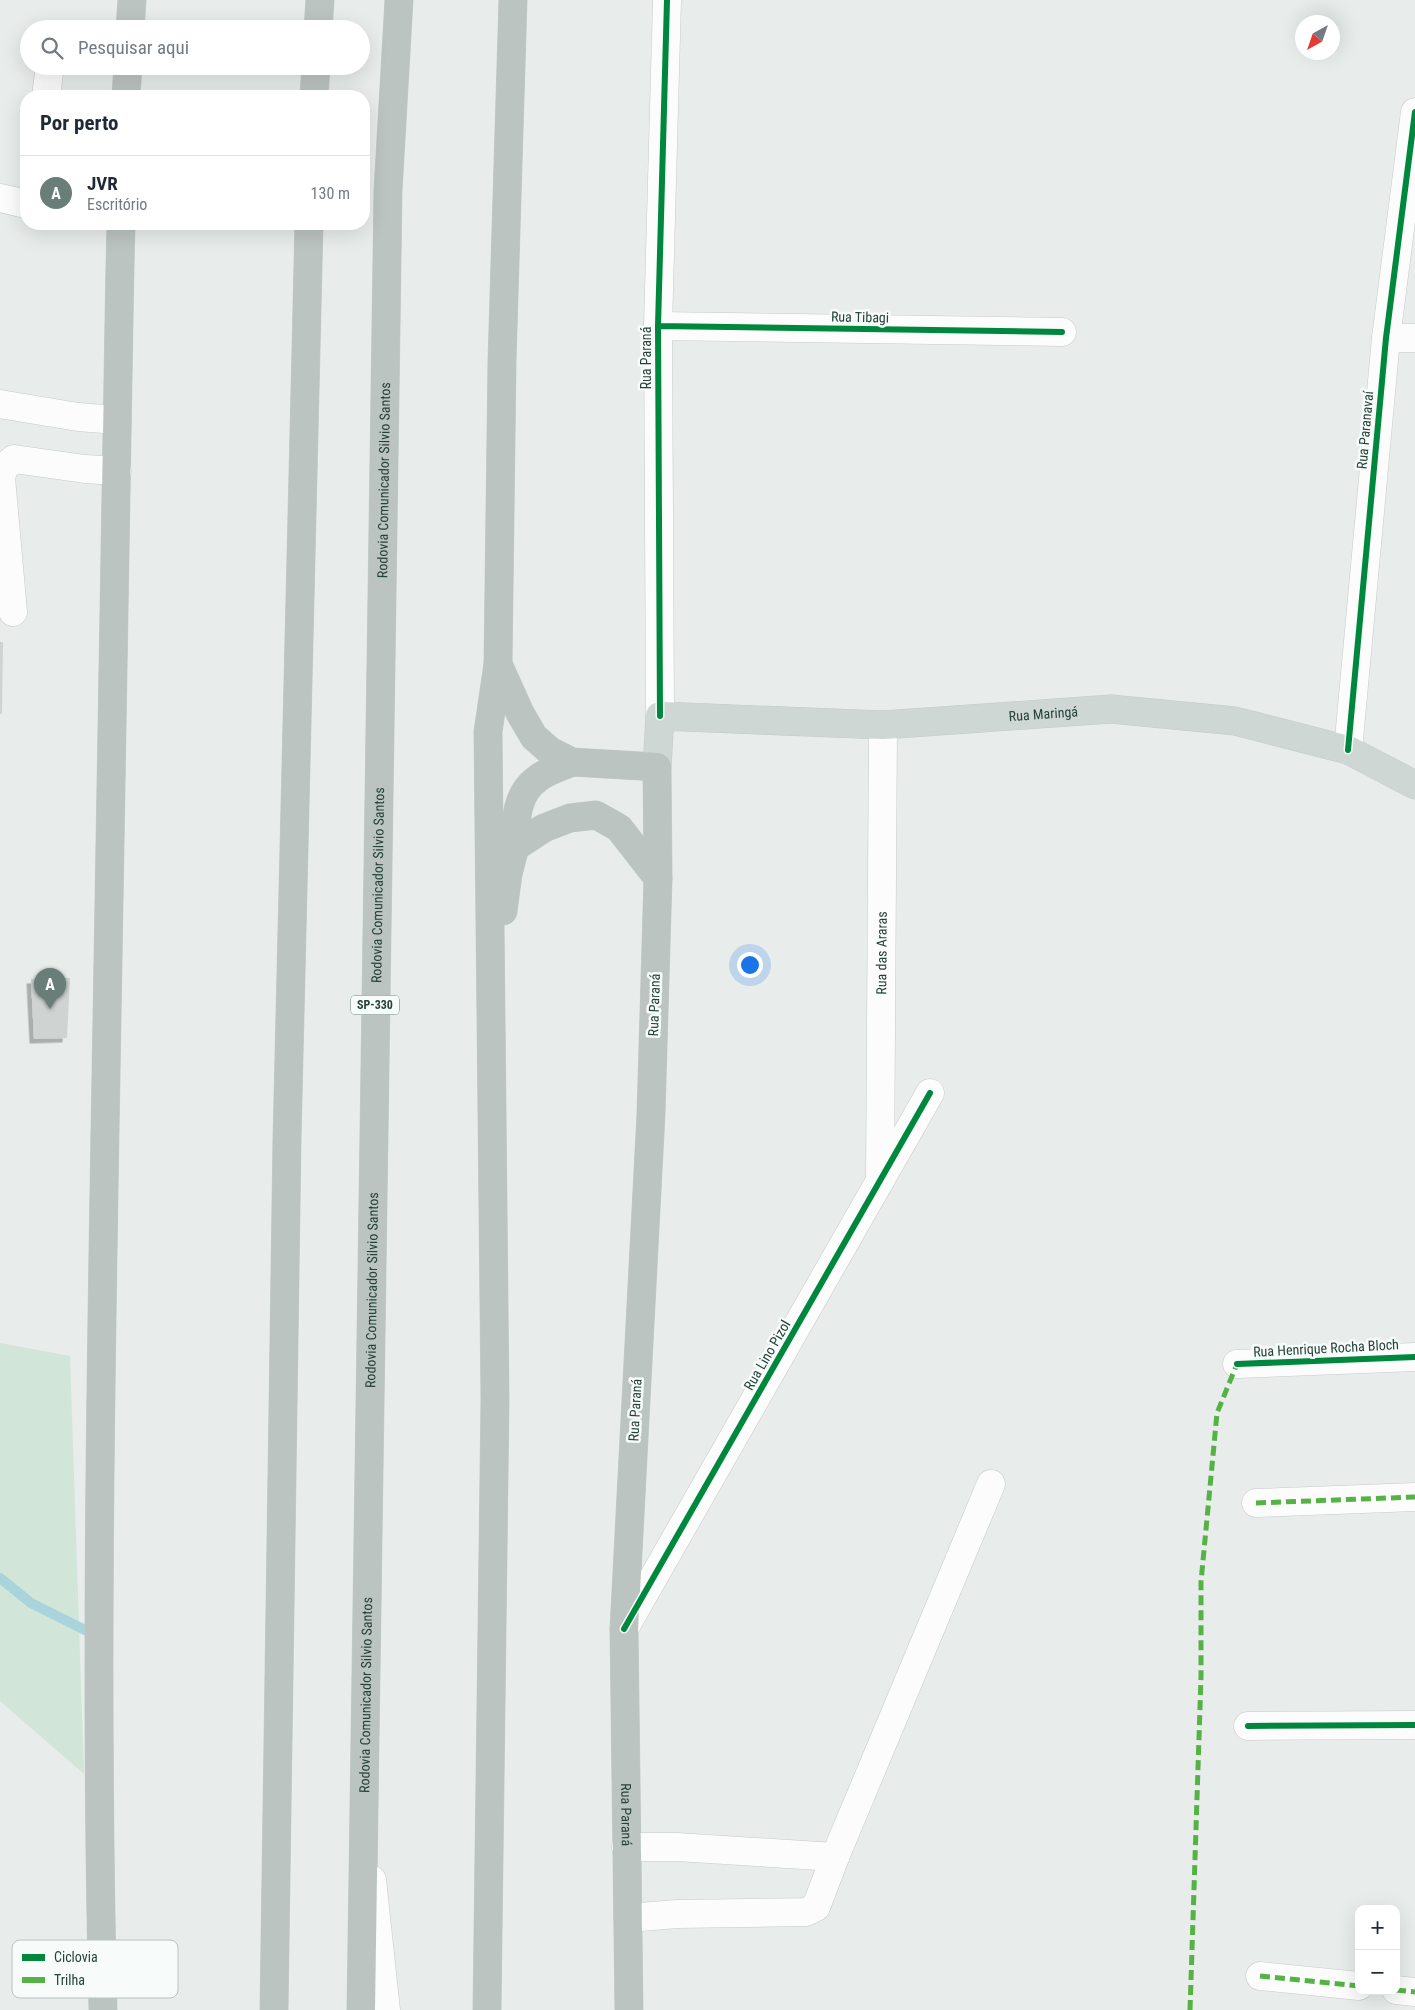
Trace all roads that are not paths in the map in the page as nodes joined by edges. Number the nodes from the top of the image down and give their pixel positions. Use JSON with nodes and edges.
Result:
{"nodes":[{"id":1,"x":132,"y":0,"type":"edge"},
{"id":2,"x":320,"y":0,"type":"edge"},
{"id":3,"x":399,"y":0,"type":"edge"},
{"id":4,"x":513,"y":0,"type":"edge"},
{"id":5,"x":667,"y":0,"type":"edge"},
{"id":6,"x":131,"y":20,"type":"edge"},
{"id":7,"x":319,"y":20,"type":"edge"},
{"id":8,"x":49,"y":75,"type":"edge"},
{"id":9,"x":127,"y":75,"type":"edge"},
{"id":10,"x":315,"y":75,"type":"edge"},
{"id":11,"x":47,"y":90,"type":"edge"},
{"id":12,"x":126,"y":90,"type":"edge"},
{"id":13,"x":314,"y":90,"type":"edge"},
{"id":14,"x":1415,"y":112,"type":"edge"},
{"id":15,"x":0,"y":198,"type":"edge"},
{"id":16,"x":20,"y":203,"type":"edge"},
{"id":17,"x":118,"y":230,"type":"edge"},
{"id":18,"x":309,"y":230,"type":"edge"},
{"id":19,"x":658,"y":326,"type":"junction"},
{"id":20,"x":1062,"y":332,"type":"dead end"},
{"id":21,"x":1386,"y":338,"type":"junction"},
{"id":22,"x":1415,"y":338,"type":"edge"},
{"id":23,"x":0,"y":404,"type":"edge"},
{"id":24,"x":116,"y":420,"type":"junction"},
{"id":25,"x":117,"y":471,"type":"junction"},
{"id":26,"x":13,"y":612,"type":"dead end"},
{"id":27,"x":498,"y":664,"type":"junction"},
{"id":28,"x":660,"y":716,"type":"junction"},
{"id":29,"x":883,"y":725,"type":"junction"},
{"id":30,"x":1348,"y":750,"type":"junction"},
{"id":31,"x":572,"y":762,"type":"junction"},
{"id":32,"x":657,"y":766,"type":"junction"},
{"id":33,"x":1415,"y":785,"type":"edge"},
{"id":34,"x":515,"y":847,"type":"junction"},
{"id":35,"x":658,"y":878,"type":"junction"},
{"id":36,"x":489,"y":1000,"type":"junction"},
{"id":37,"x":930,"y":1093,"type":"dead end"},
{"id":38,"x":880,"y":1182,"type":"junction"},
{"id":39,"x":1415,"y":1356,"type":"edge"},
{"id":40,"x":1237,"y":1364,"type":"dead end"},
{"id":41,"x":991,"y":1484,"type":"dead end"},
{"id":42,"x":1415,"y":1497,"type":"edge"},
{"id":43,"x":1256,"y":1502,"type":"dead end"},
{"id":44,"x":624,"y":1629,"type":"junction"},
{"id":45,"x":1415,"y":1725,"type":"edge"},
{"id":46,"x":1248,"y":1726,"type":"dead end"},
{"id":47,"x":364,"y":1798,"type":"junction"},
{"id":48,"x":626,"y":1847,"type":"junction"},
{"id":49,"x":835,"y":1857,"type":"junction"},
{"id":50,"x":628,"y":1918,"type":"junction"},
{"id":51,"x":101,"y":1940,"type":"edge"},
{"id":52,"x":1260,"y":1976,"type":"dead end"},
{"id":53,"x":1355,"y":1986,"type":"edge"},
{"id":54,"x":1400,"y":1990,"type":"edge"},
{"id":55,"x":1415,"y":1992,"type":"edge"},
{"id":56,"x":274,"y":2010,"type":"edge"},
{"id":57,"x":360,"y":2010,"type":"edge"},
{"id":58,"x":386,"y":2010,"type":"edge"},
{"id":59,"x":487,"y":2010,"type":"edge"},
{"id":60,"x":629,"y":2010,"type":"edge"}],
"edges":[{"from":1,"to":6,"type":"highway"},
{"from":2,"to":7,"type":"highway"},
{"from":3,"to":47,"type":"highway","name":"Rodovia Comunicador Silvio Santos","number":"SP-330"},
{"from":4,"to":27,"type":"highway"},
{"from":5,"to":19,"type":"street","name":"Rua Paraná"},
{"from":8,"to":11,"type":"street"},
{"from":9,"to":12,"type":"highway"},
{"from":10,"to":13,"type":"highway"},
{"from":14,"to":21,"type":"street","name":"Rua Paranavaí"},
{"from":15,"to":16,"type":"street"},
{"from":17,"to":24,"type":"highway"},
{"from":18,"to":56,"type":"highway"},
{"from":19,"to":20,"type":"street","name":"Rua Tibagi"},
{"from":19,"to":28,"type":"street","name":"Rua Paraná"},
{"from":21,"to":22,"type":"street"},
{"from":21,"to":30,"type":"street","name":"Rua Paranavaí"},
{"from":23,"to":24,"type":"street"},
{"from":24,"to":25,"type":"highway"},
{"from":25,"to":26,"type":"street"},
{"from":25,"to":51,"type":"highway"},
{"from":27,"to":31,"type":"highway"},
{"from":27,"to":36,"type":"highway"},
{"from":28,"to":29,"type":"main road","name":"Rua Maringá"},
{"from":28,"to":32,"type":"main road","name":"Rua Paraná"},
{"from":29,"to":30,"type":"main road","name":"Rua Maringá"},
{"from":29,"to":38,"type":"street","name":"Rua das Araras"},
{"from":30,"to":33,"type":"main road","name":"Rua Maringá"},
{"from":31,"to":32,"type":"highway"},
{"from":31,"to":34,"type":"highway"},
{"from":32,"to":35,"type":"highway","name":"Rua Paraná"},
{"from":34,"to":35,"type":"highway"},
{"from":34,"to":36,"type":"highway"},
{"from":35,"to":44,"type":"highway","name":"Rua Paraná"},
{"from":36,"to":59,"type":"highway"},
{"from":37,"to":38,"type":"street","name":"Rua Lino Pizol"},
{"from":38,"to":44,"type":"street","name":"Rua Lino Pizol"},
{"from":39,"to":40,"type":"street","name":"Rua Henrique Rocha Bloch"},
{"from":41,"to":49,"type":"street"},
{"from":42,"to":43,"type":"street"},
{"from":44,"to":48,"type":"highway","name":"Rua Paraná"},
{"from":45,"to":46,"type":"street"},
{"from":47,"to":57,"type":"highway","name":"Rodovia Comunicador Silvio Santos","number":"SP-330"},
{"from":47,"to":58,"type":"street"},
{"from":48,"to":49,"type":"street"},
{"from":48,"to":50,"type":"highway","name":"Rua Paraná"},
{"from":49,"to":50,"type":"street"},
{"from":50,"to":60,"type":"highway","name":"Rua Paraná"},
{"from":52,"to":53,"type":"street"},
{"from":54,"to":55,"type":"street"}]}
